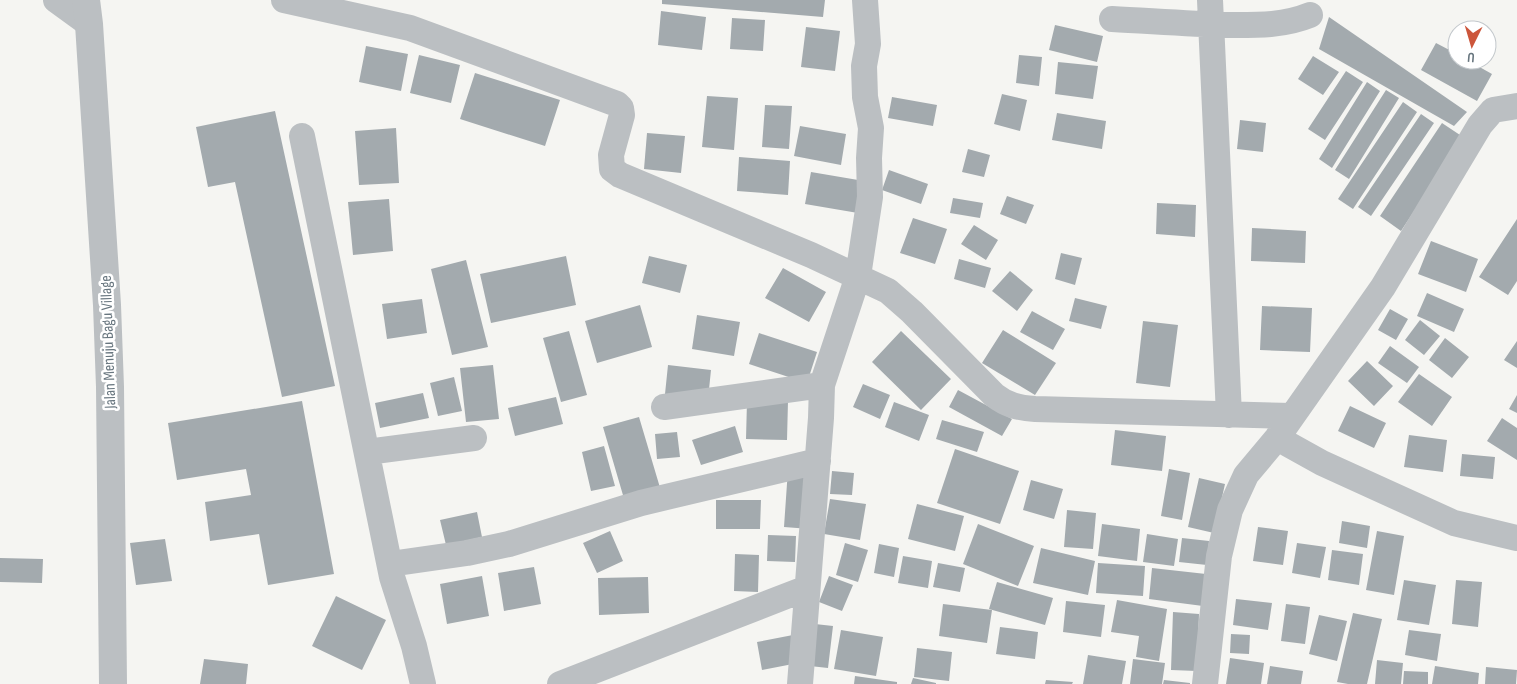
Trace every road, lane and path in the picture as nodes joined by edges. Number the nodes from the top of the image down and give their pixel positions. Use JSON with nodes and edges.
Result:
{"nodes":[{"id":1,"x":56,"y":0,"type":"edge"},
{"id":2,"x":284,"y":0,"type":"edge"},
{"id":3,"x":865,"y":0,"type":"edge"},
{"id":4,"x":87,"y":9,"type":"edge"},
{"id":5,"x":1211,"y":12,"type":"edge"},
{"id":6,"x":1310,"y":15,"type":"dead end"},
{"id":7,"x":1112,"y":19,"type":"dead end"},
{"id":8,"x":1517,"y":106,"type":"edge"},
{"id":9,"x":302,"y":136,"type":"dead end"},
{"id":10,"x":858,"y":276,"type":"junction"},
{"id":11,"x":822,"y":385,"type":"junction"},
{"id":12,"x":664,"y":408,"type":"dead end"},
{"id":13,"x":1229,"y":415,"type":"junction"},
{"id":14,"x":1284,"y":428,"type":"junction"},
{"id":15,"x":474,"y":438,"type":"dead end"},
{"id":16,"x":367,"y":452,"type":"junction"},
{"id":17,"x":818,"y":460,"type":"junction"},
{"id":18,"x":1517,"y":538,"type":"edge"},
{"id":19,"x":390,"y":564,"type":"junction"},
{"id":20,"x":808,"y":588,"type":"junction"},
{"id":21,"x":113,"y":684,"type":"edge"},
{"id":22,"x":423,"y":684,"type":"edge"},
{"id":23,"x":560,"y":684,"type":"edge"},
{"id":24,"x":800,"y":684,"type":"edge"},
{"id":25,"x":1205,"y":684,"type":"edge"}],
"edges":[{"from":1,"to":4,"type":"street"},
{"from":2,"to":10,"type":"street"},
{"from":3,"to":10,"type":"street"},
{"from":4,"to":21,"type":"street","name":"Jalan Menuju Bagu Village"},
{"from":5,"to":6,"type":"street"},
{"from":5,"to":7,"type":"street"},
{"from":5,"to":13,"type":"street"},
{"from":8,"to":14,"type":"street"},
{"from":9,"to":16,"type":"street"},
{"from":10,"to":11,"type":"street"},
{"from":10,"to":13,"type":"street"},
{"from":11,"to":12,"type":"street"},
{"from":11,"to":17,"type":"street"},
{"from":13,"to":14,"type":"street"},
{"from":14,"to":18,"type":"street"},
{"from":14,"to":25,"type":"street"},
{"from":15,"to":16,"type":"street"},
{"from":16,"to":19,"type":"street"},
{"from":17,"to":19,"type":"street"},
{"from":17,"to":20,"type":"street"},
{"from":19,"to":22,"type":"street"},
{"from":20,"to":23,"type":"street"},
{"from":20,"to":24,"type":"street"}]}
